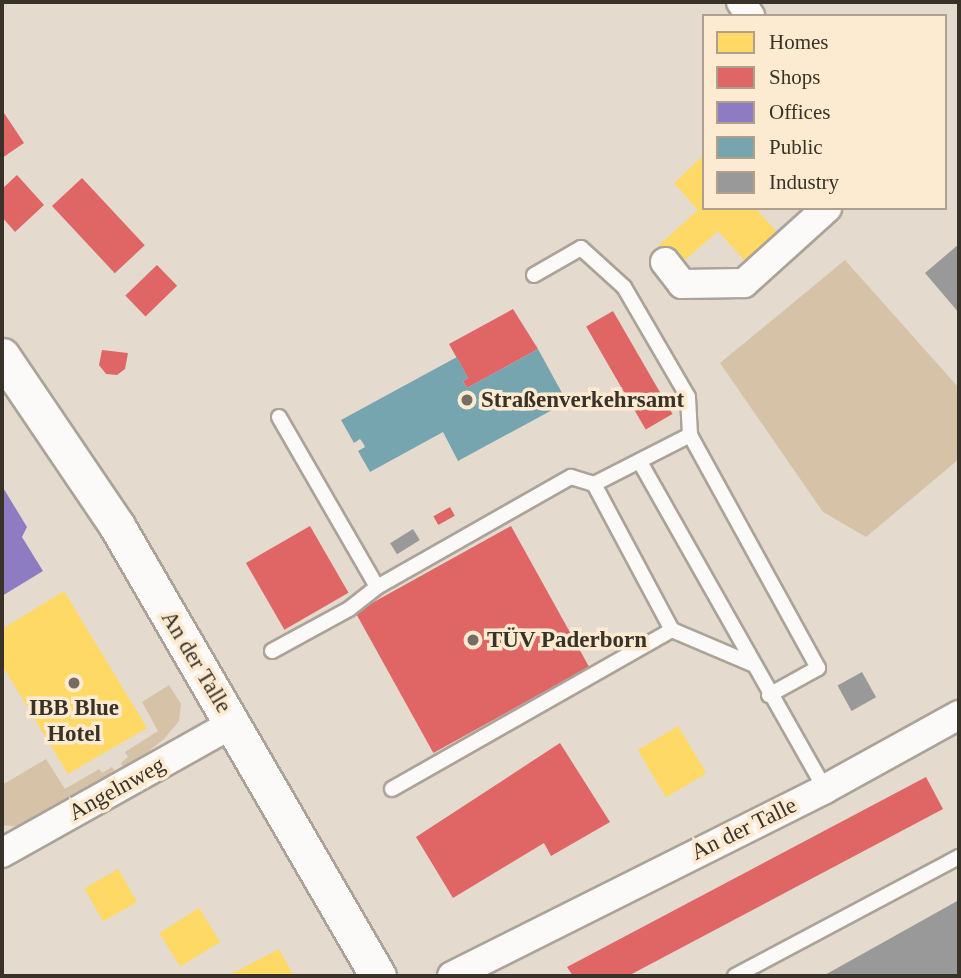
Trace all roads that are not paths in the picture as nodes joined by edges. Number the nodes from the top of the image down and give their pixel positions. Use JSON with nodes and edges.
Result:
{"nodes":[{"id":1,"x":825,"y":210,"type":"edge"},
{"id":2,"x":665,"y":262,"type":"dead end"},
{"id":3,"x":534,"y":275,"type":"dead end"},
{"id":4,"x":2,"y":356,"type":"edge"},
{"id":5,"x":279,"y":417,"type":"dead end"},
{"id":6,"x":690,"y":435,"type":"junction"},
{"id":7,"x":640,"y":462,"type":"junction"},
{"id":8,"x":594,"y":484,"type":"junction"},
{"id":9,"x":377,"y":587,"type":"junction"},
{"id":10,"x":672,"y":630,"type":"junction"},
{"id":11,"x":272,"y":652,"type":"dead end"},
{"id":12,"x":752,"y":664,"type":"junction"},
{"id":13,"x":769,"y":695,"type":"junction"},
{"id":14,"x":959,"y":715,"type":"edge"},
{"id":15,"x":232,"y":724,"type":"junction"},
{"id":16,"x":392,"y":789,"type":"dead end"},
{"id":17,"x":825,"y":789,"type":"junction"},
{"id":18,"x":2,"y":853,"type":"edge"},
{"id":19,"x":959,"y":857,"type":"edge"},
{"id":20,"x":378,"y":976,"type":"edge"},
{"id":21,"x":452,"y":976,"type":"edge"},
{"id":22,"x":735,"y":976,"type":"edge"}],
"edges":[{"from":1,"to":2,"type":"street"},
{"from":3,"to":6,"type":"lane"},
{"from":4,"to":15,"type":"street","name":"An der Talle"},
{"from":5,"to":9,"type":"lane"},
{"from":6,"to":7,"type":"lane"},
{"from":6,"to":13,"type":"lane"},
{"from":7,"to":8,"type":"lane"},
{"from":7,"to":12,"type":"lane"},
{"from":8,"to":9,"type":"lane"},
{"from":8,"to":10,"type":"lane"},
{"from":9,"to":11,"type":"lane"},
{"from":10,"to":12,"type":"lane"},
{"from":10,"to":16,"type":"lane"},
{"from":12,"to":13,"type":"lane"},
{"from":13,"to":17,"type":"lane"},
{"from":14,"to":17,"type":"street","name":"An der Talle"},
{"from":15,"to":18,"type":"street","name":"Angelnweg"},
{"from":15,"to":20,"type":"street","name":"An der Talle"},
{"from":17,"to":21,"type":"street","name":"An der Talle"},
{"from":19,"to":22,"type":"lane"}]}
